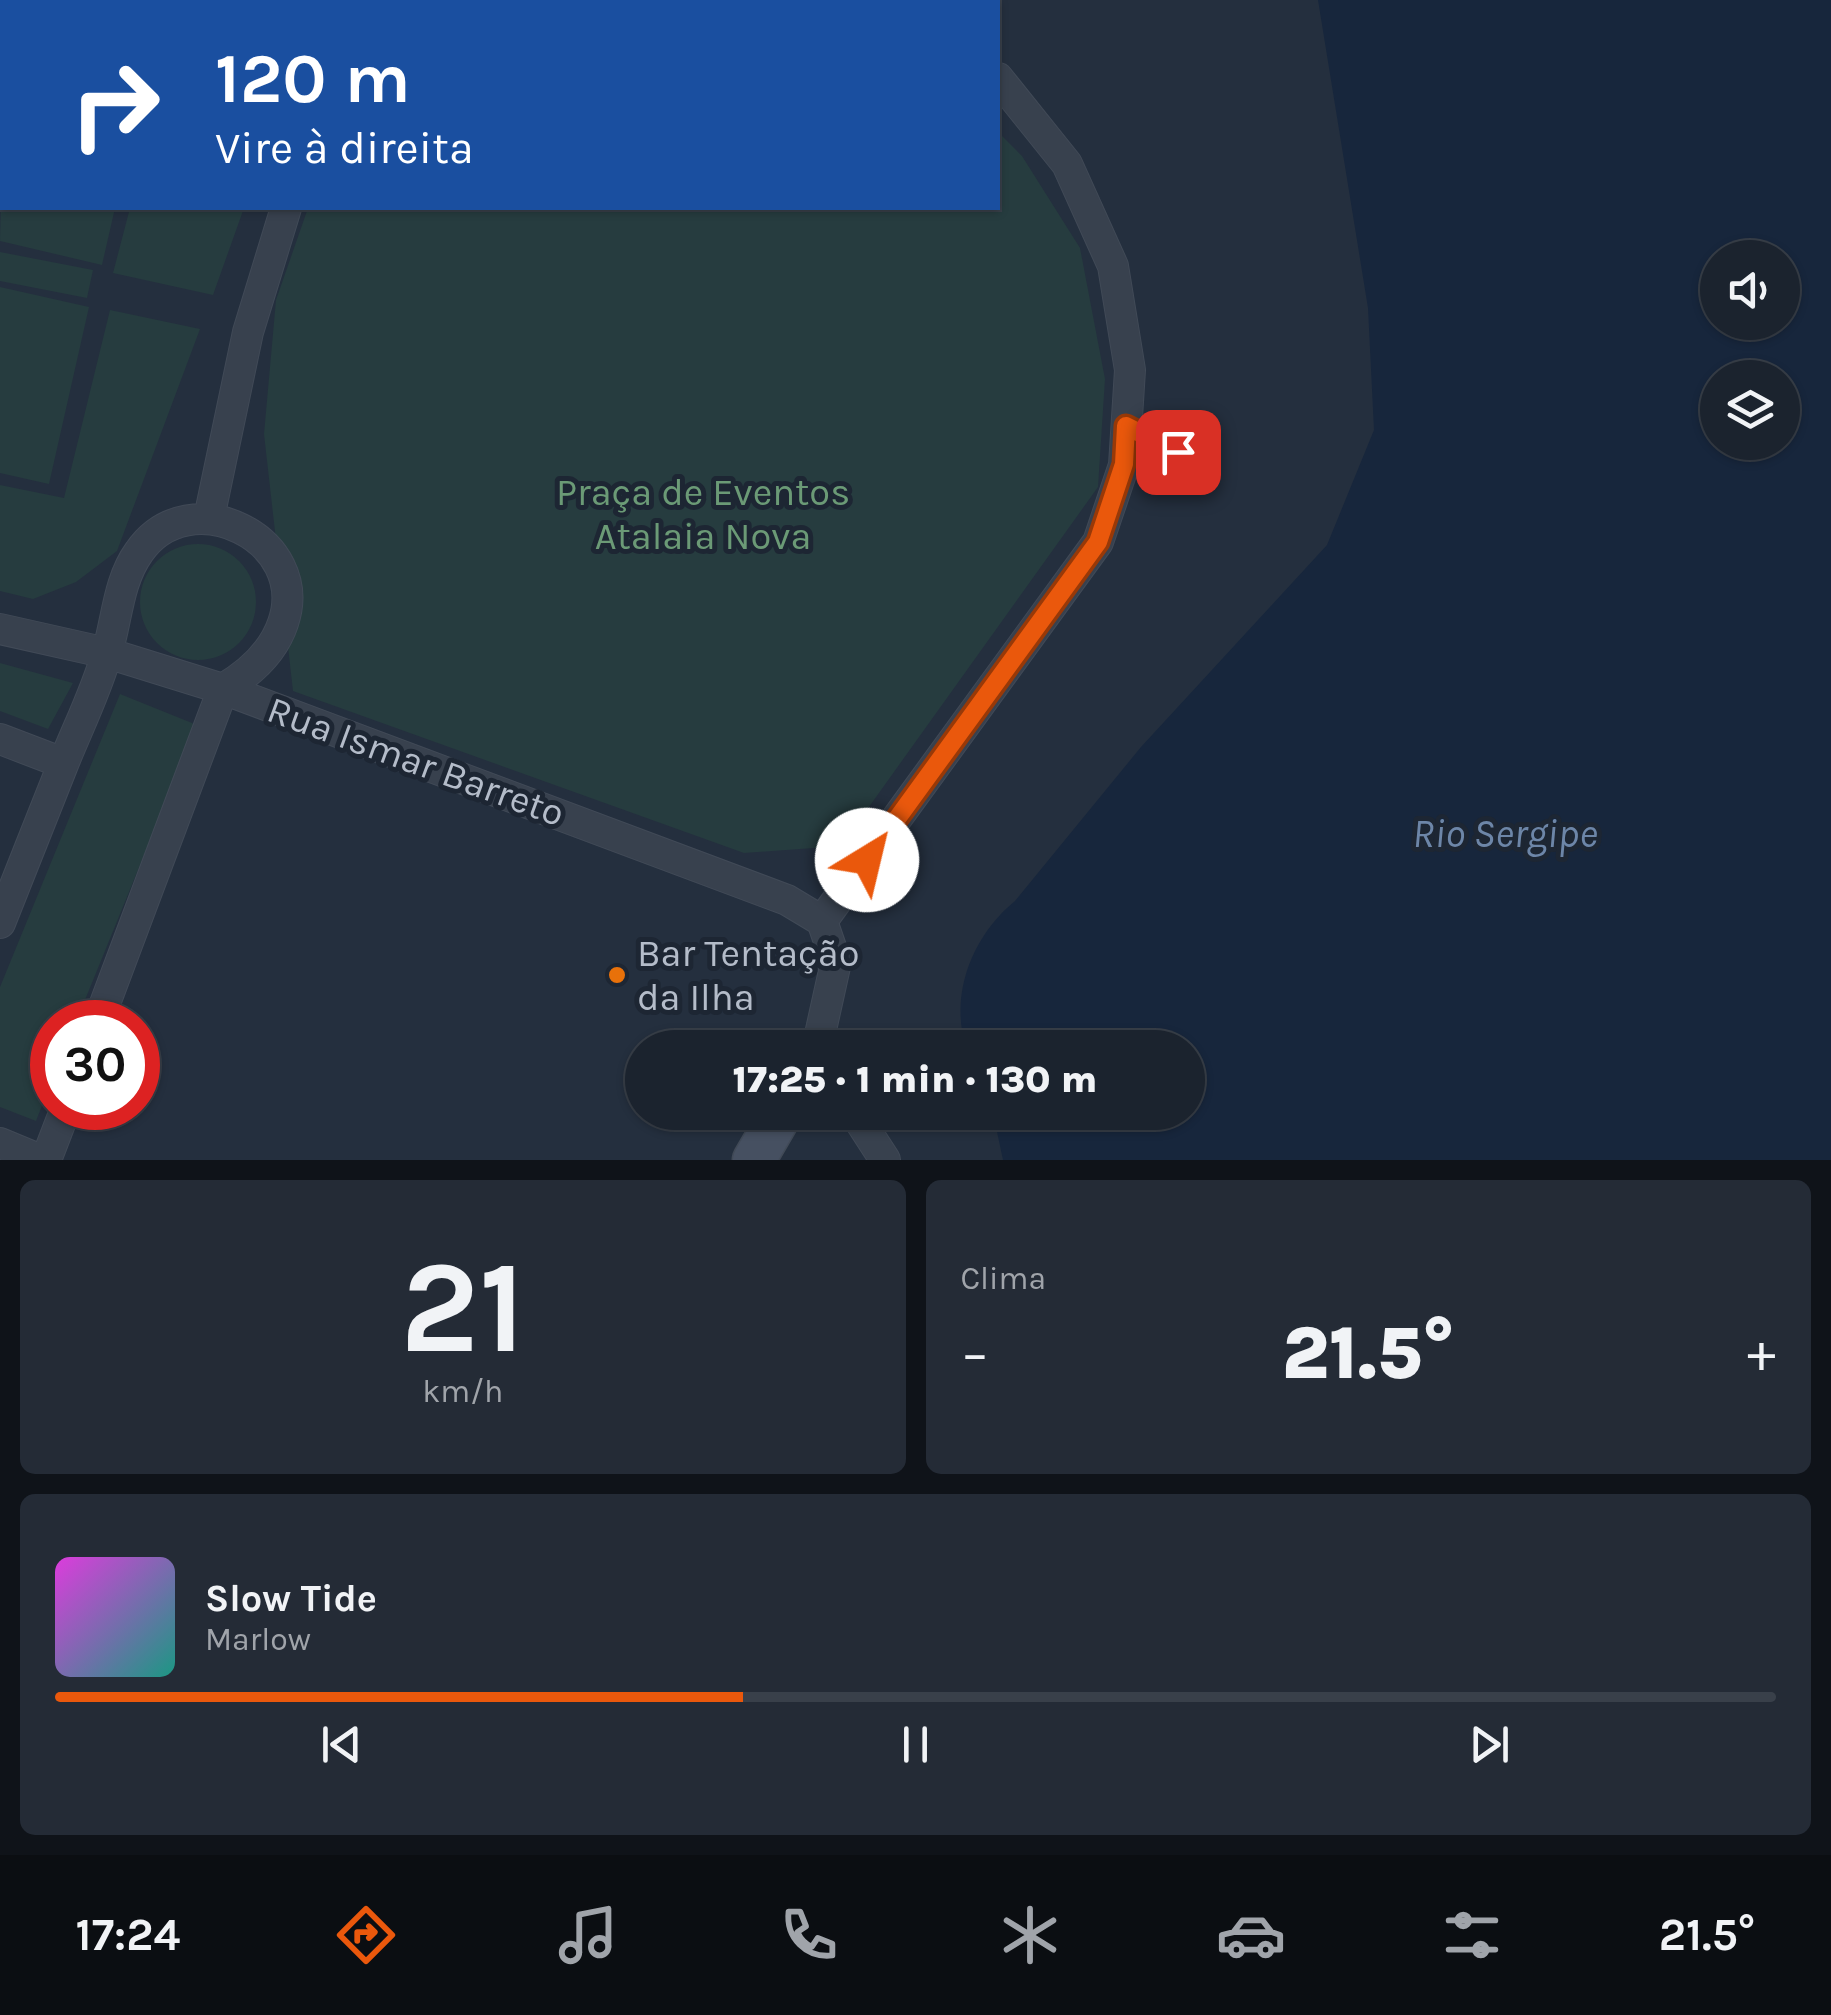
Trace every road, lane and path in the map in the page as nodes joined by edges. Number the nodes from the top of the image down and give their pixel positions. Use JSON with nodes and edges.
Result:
{"nodes":[{"id":1,"x":1000,"y":80,"type":"edge"},
{"id":2,"x":285,"y":210,"type":"edge"},
{"id":3,"x":1126,"y":426,"type":"junction"},
{"id":4,"x":1204,"y":465,"type":"dead end"},
{"id":5,"x":209,"y":518,"type":"junction"},
{"id":6,"x":0,"y":629,"type":"edge"},
{"id":7,"x":108,"y":653,"type":"junction"},
{"id":8,"x":223,"y":689,"type":"junction"},
{"id":9,"x":0,"y":739,"type":"edge"},
{"id":10,"x":64,"y":763,"type":"junction"},
{"id":11,"x":822,"y":921,"type":"junction"},
{"id":12,"x":0,"y":924,"type":"edge"},
{"id":13,"x":106,"y":1000,"type":"edge"},
{"id":14,"x":821,"y":1030,"type":"edge"},
{"id":15,"x":57,"y":1130,"type":"edge"},
{"id":16,"x":772,"y":1130,"type":"edge"},
{"id":17,"x":866,"y":1130,"type":"edge"},
{"id":18,"x":2,"y":1150,"type":"edge"},
{"id":19,"x":44,"y":1160,"type":"edge"},
{"id":20,"x":754,"y":1160,"type":"edge"},
{"id":21,"x":885,"y":1160,"type":"edge"}],
"edges":[{"from":1,"to":3,"type":"street"},
{"from":2,"to":5,"type":"street"},
{"from":3,"to":4,"type":"lane"},
{"from":3,"to":11,"type":"street"},
{"from":5,"to":7,"type":"street"},
{"from":5,"to":8,"type":"street"},
{"from":6,"to":7,"type":"street","name":"Rua Ismar Barreto"},
{"from":7,"to":8,"type":"street","name":"Rua Ismar Barreto"},
{"from":7,"to":10,"type":"street"},
{"from":8,"to":11,"type":"street","name":"Rua Ismar Barreto"},
{"from":8,"to":13,"type":"street"},
{"from":9,"to":10,"type":"street"},
{"from":10,"to":12,"type":"street"},
{"from":11,"to":14,"type":"street"},
{"from":15,"to":19,"type":"street"},
{"from":16,"to":20,"type":"street"},
{"from":17,"to":21,"type":"street"},
{"from":18,"to":19,"type":"street"}]}
